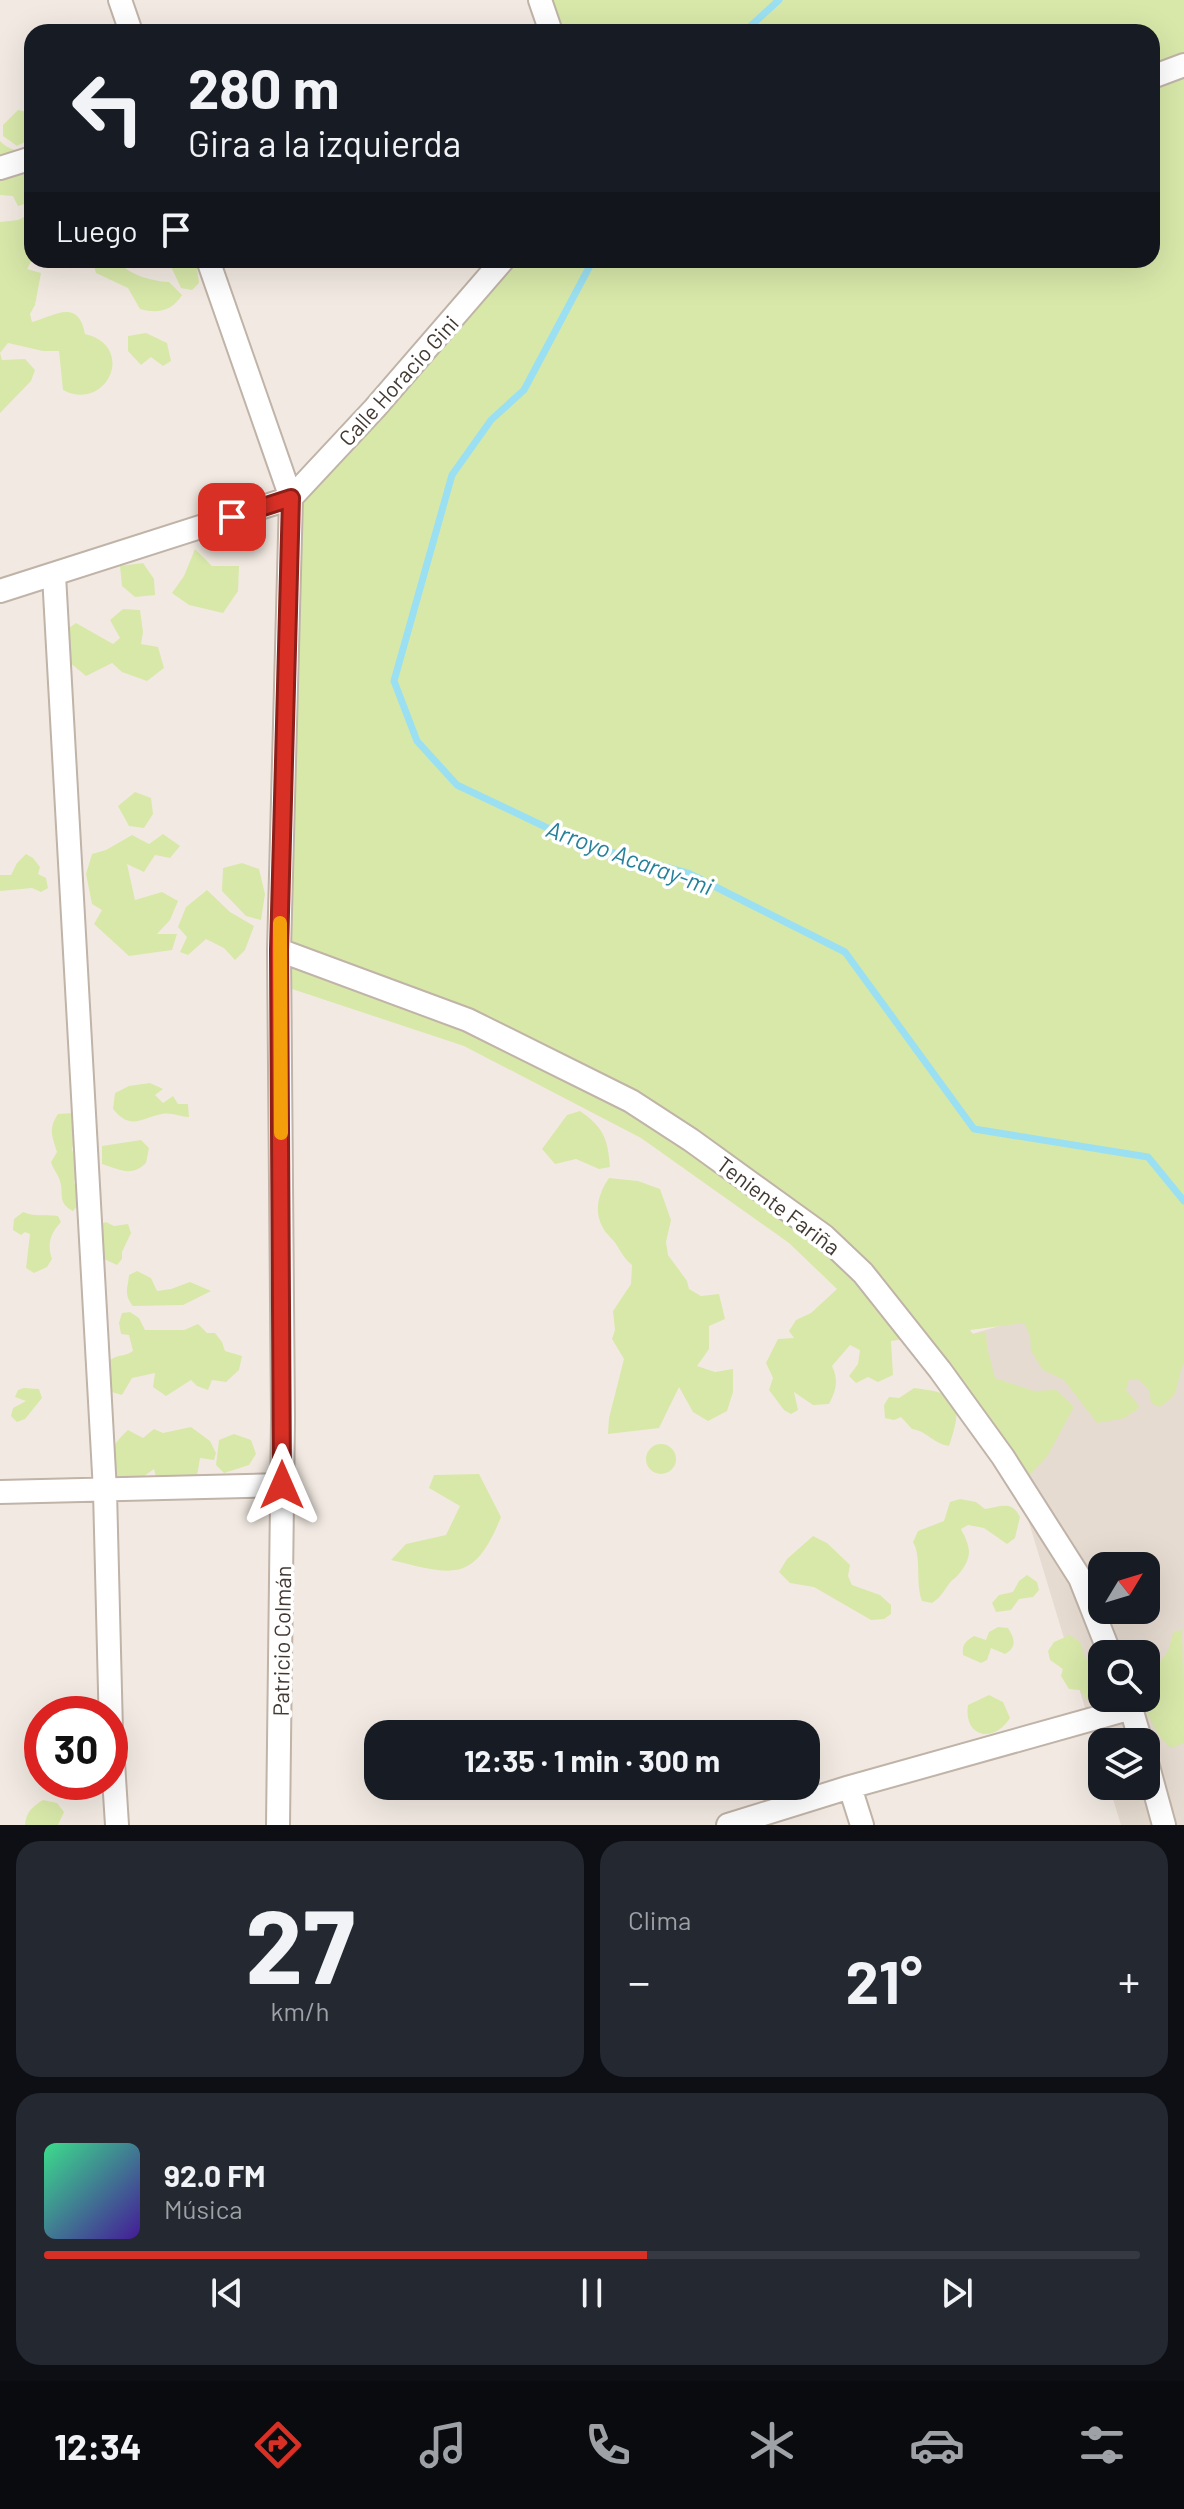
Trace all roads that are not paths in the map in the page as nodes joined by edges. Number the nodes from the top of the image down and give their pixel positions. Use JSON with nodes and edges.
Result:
{"nodes":[{"id":1,"x":120,"y":0,"type":"edge"},
{"id":2,"x":540,"y":0,"type":"edge"},
{"id":3,"x":128,"y":24,"type":"edge"},
{"id":4,"x":548,"y":24,"type":"edge"},
{"id":5,"x":1184,"y":65,"type":"edge"},
{"id":6,"x":1160,"y":74,"type":"edge"},
{"id":7,"x":24,"y":160,"type":"edge"},
{"id":8,"x":0,"y":168,"type":"edge"},
{"id":9,"x":211,"y":268,"type":"edge"},
{"id":10,"x":496,"y":268,"type":"edge"},
{"id":11,"x":291,"y":498,"type":"junction"},
{"id":12,"x":54,"y":575,"type":"junction"},
{"id":13,"x":0,"y":591,"type":"edge"},
{"id":14,"x":279,"y":950,"type":"junction"},
{"id":15,"x":282,"y":1485,"type":"junction"},
{"id":16,"x":105,"y":1491,"type":"junction"},
{"id":17,"x":0,"y":1492,"type":"edge"},
{"id":18,"x":1104,"y":1640,"type":"edge"},
{"id":19,"x":1100,"y":1712,"type":"edge"},
{"id":20,"x":850,"y":1787,"type":"junction"},
{"id":21,"x":1157,"y":1800,"type":"edge"},
{"id":22,"x":117,"y":1825,"type":"edge"},
{"id":23,"x":278,"y":1825,"type":"edge"},
{"id":24,"x":728,"y":1825,"type":"edge"},
{"id":25,"x":862,"y":1825,"type":"edge"},
{"id":26,"x":1164,"y":1825,"type":"edge"}],
"edges":[{"from":1,"to":3,"type":"street"},
{"from":2,"to":4,"type":"street"},
{"from":5,"to":6,"type":"street"},
{"from":7,"to":8,"type":"street"},
{"from":9,"to":11,"type":"street"},
{"from":10,"to":11,"type":"street","name":"Calle Horacio Gini"},
{"from":11,"to":12,"type":"street"},
{"from":11,"to":14,"type":"street","name":"Patricio Colmán"},
{"from":12,"to":13,"type":"street"},
{"from":12,"to":16,"type":"street"},
{"from":14,"to":15,"type":"street","name":"Patricio Colmán"},
{"from":14,"to":18,"type":"street","name":"Teniente Fariña"},
{"from":15,"to":16,"type":"street"},
{"from":15,"to":23,"type":"street","name":"Patricio Colmán"},
{"from":16,"to":17,"type":"street"},
{"from":16,"to":22,"type":"street"},
{"from":19,"to":20,"type":"street"},
{"from":20,"to":24,"type":"street"},
{"from":20,"to":25,"type":"street"},
{"from":21,"to":26,"type":"street"}]}
